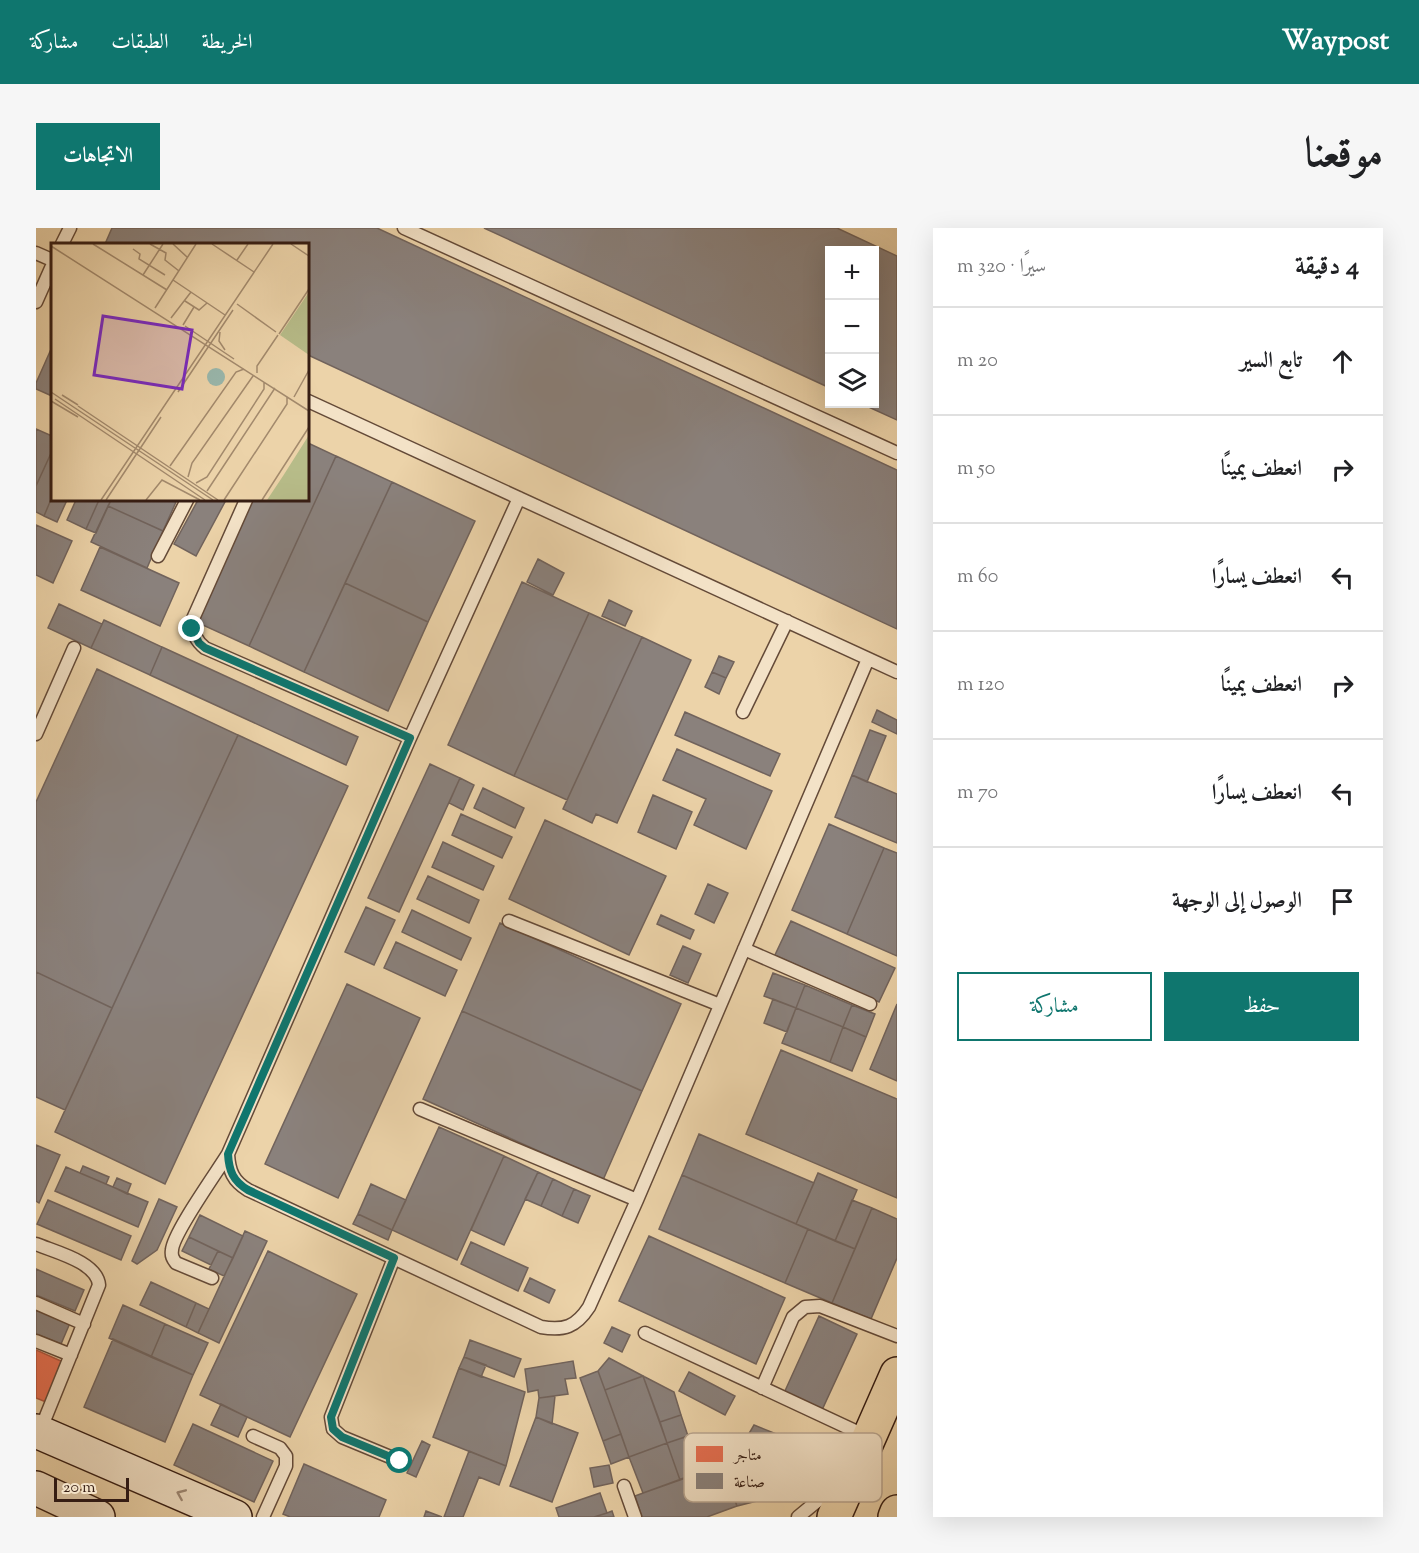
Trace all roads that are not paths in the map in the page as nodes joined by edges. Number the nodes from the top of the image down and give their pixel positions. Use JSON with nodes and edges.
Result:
{"nodes":[{"id":1,"x":70,"y":228,"type":"edge"},
{"id":2,"x":404,"y":228,"type":"edge"},
{"id":3,"x":62,"y":243,"type":"edge"},
{"id":4,"x":36,"y":253,"type":"edge"},
{"id":5,"x":51,"y":260,"type":"edge"},
{"id":6,"x":49,"y":283,"type":"edge"},
{"id":7,"x":36,"y":302,"type":"edge"},
{"id":8,"x":309,"y":401,"type":"edge"},
{"id":9,"x":897,"y":453,"type":"edge"},
{"id":10,"x":519,"y":498,"type":"junction"},
{"id":11,"x":186,"y":501,"type":"edge"},
{"id":12,"x":246,"y":501,"type":"edge"},
{"id":13,"x":158,"y":556,"type":"dead end"},
{"id":14,"x":787,"y":621,"type":"junction"},
{"id":15,"x":74,"y":648,"type":"dead end"},
{"id":16,"x":868,"y":658,"type":"junction"},
{"id":17,"x":897,"y":672,"type":"edge"},
{"id":18,"x":743,"y":712,"type":"dead end"},
{"id":19,"x":36,"y":734,"type":"edge"},
{"id":20,"x":410,"y":738,"type":"junction"},
{"id":21,"x":509,"y":921,"type":"dead end"},
{"id":22,"x":744,"y":949,"type":"junction"},
{"id":23,"x":870,"y":1004,"type":"dead end"},
{"id":24,"x":720,"y":1005,"type":"junction"},
{"id":25,"x":420,"y":1109,"type":"dead end"},
{"id":26,"x":228,"y":1154,"type":"junction"},
{"id":27,"x":637,"y":1200,"type":"junction"},
{"id":28,"x":36,"y":1244,"type":"edge"},
{"id":29,"x":394,"y":1258,"type":"junction"},
{"id":30,"x":212,"y":1278,"type":"dead end"},
{"id":31,"x":36,"y":1303,"type":"edge"},
{"id":32,"x":84,"y":1324,"type":"junction"},
{"id":33,"x":645,"y":1333,"type":"dead end"},
{"id":34,"x":897,"y":1335,"type":"edge"},
{"id":35,"x":36,"y":1341,"type":"edge"},
{"id":36,"x":71,"y":1355,"type":"junction"},
{"id":37,"x":897,"y":1374,"type":"edge"},
{"id":38,"x":762,"y":1388,"type":"junction"},
{"id":39,"x":38,"y":1432,"type":"edge"},
{"id":40,"x":859,"y":1433,"type":"edge"},
{"id":41,"x":872,"y":1433,"type":"edge"},
{"id":42,"x":253,"y":1436,"type":"dead end"},
{"id":43,"x":400,"y":1461,"type":"dead end"},
{"id":44,"x":624,"y":1486,"type":"dead end"},
{"id":45,"x":49,"y":1498,"type":"edge"},
{"id":46,"x":816,"y":1502,"type":"edge"},
{"id":47,"x":832,"y":1502,"type":"edge"},
{"id":48,"x":841,"y":1502,"type":"edge"},
{"id":49,"x":897,"y":1512,"type":"edge"},
{"id":50,"x":98,"y":1517,"type":"edge"},
{"id":51,"x":234,"y":1517,"type":"edge"},
{"id":52,"x":263,"y":1517,"type":"edge"},
{"id":53,"x":635,"y":1517,"type":"edge"},
{"id":54,"x":798,"y":1517,"type":"edge"},
{"id":55,"x":821,"y":1517,"type":"edge"},
{"id":56,"x":834,"y":1517,"type":"edge"},
{"id":57,"x":895,"y":1517,"type":"edge"}],
"edges":[{"from":1,"to":3,"type":"lane"},
{"from":2,"to":9,"type":"lane"},
{"from":4,"to":5,"type":"lane"},
{"from":6,"to":7,"type":"lane"},
{"from":8,"to":10,"type":"lane"},
{"from":10,"to":14,"type":"lane"},
{"from":10,"to":20,"type":"lane"},
{"from":11,"to":13,"type":"lane"},
{"from":12,"to":20,"type":"lane"},
{"from":14,"to":16,"type":"lane"},
{"from":14,"to":18,"type":"lane"},
{"from":15,"to":19,"type":"lane"},
{"from":16,"to":17,"type":"lane"},
{"from":16,"to":22,"type":"lane"},
{"from":20,"to":26,"type":"lane"},
{"from":21,"to":24,"type":"lane"},
{"from":22,"to":23,"type":"lane"},
{"from":22,"to":24,"type":"lane"},
{"from":24,"to":27,"type":"lane"},
{"from":25,"to":27,"type":"lane"},
{"from":26,"to":29,"type":"lane"},
{"from":26,"to":30,"type":"lane"},
{"from":27,"to":29,"type":"lane"},
{"from":28,"to":32,"type":"lane"},
{"from":29,"to":43,"type":"lane"},
{"from":31,"to":32,"type":"lane"},
{"from":32,"to":36,"type":"lane"},
{"from":33,"to":38,"type":"lane"},
{"from":34,"to":38,"type":"lane"},
{"from":35,"to":36,"type":"lane"},
{"from":36,"to":39,"type":"lane"},
{"from":37,"to":41,"type":"main road"},
{"from":38,"to":40,"type":"lane"},
{"from":51,"to":39,"type":"main road","one_way":true},
{"from":42,"to":52,"type":"lane"},
{"from":44,"to":53,"type":"lane"},
{"from":45,"to":50,"type":"main road"},
{"from":46,"to":54,"type":"lane"},
{"from":47,"to":55,"type":"main road"},
{"from":48,"to":56,"type":"main road"},
{"from":49,"to":57,"type":"main road"}]}
